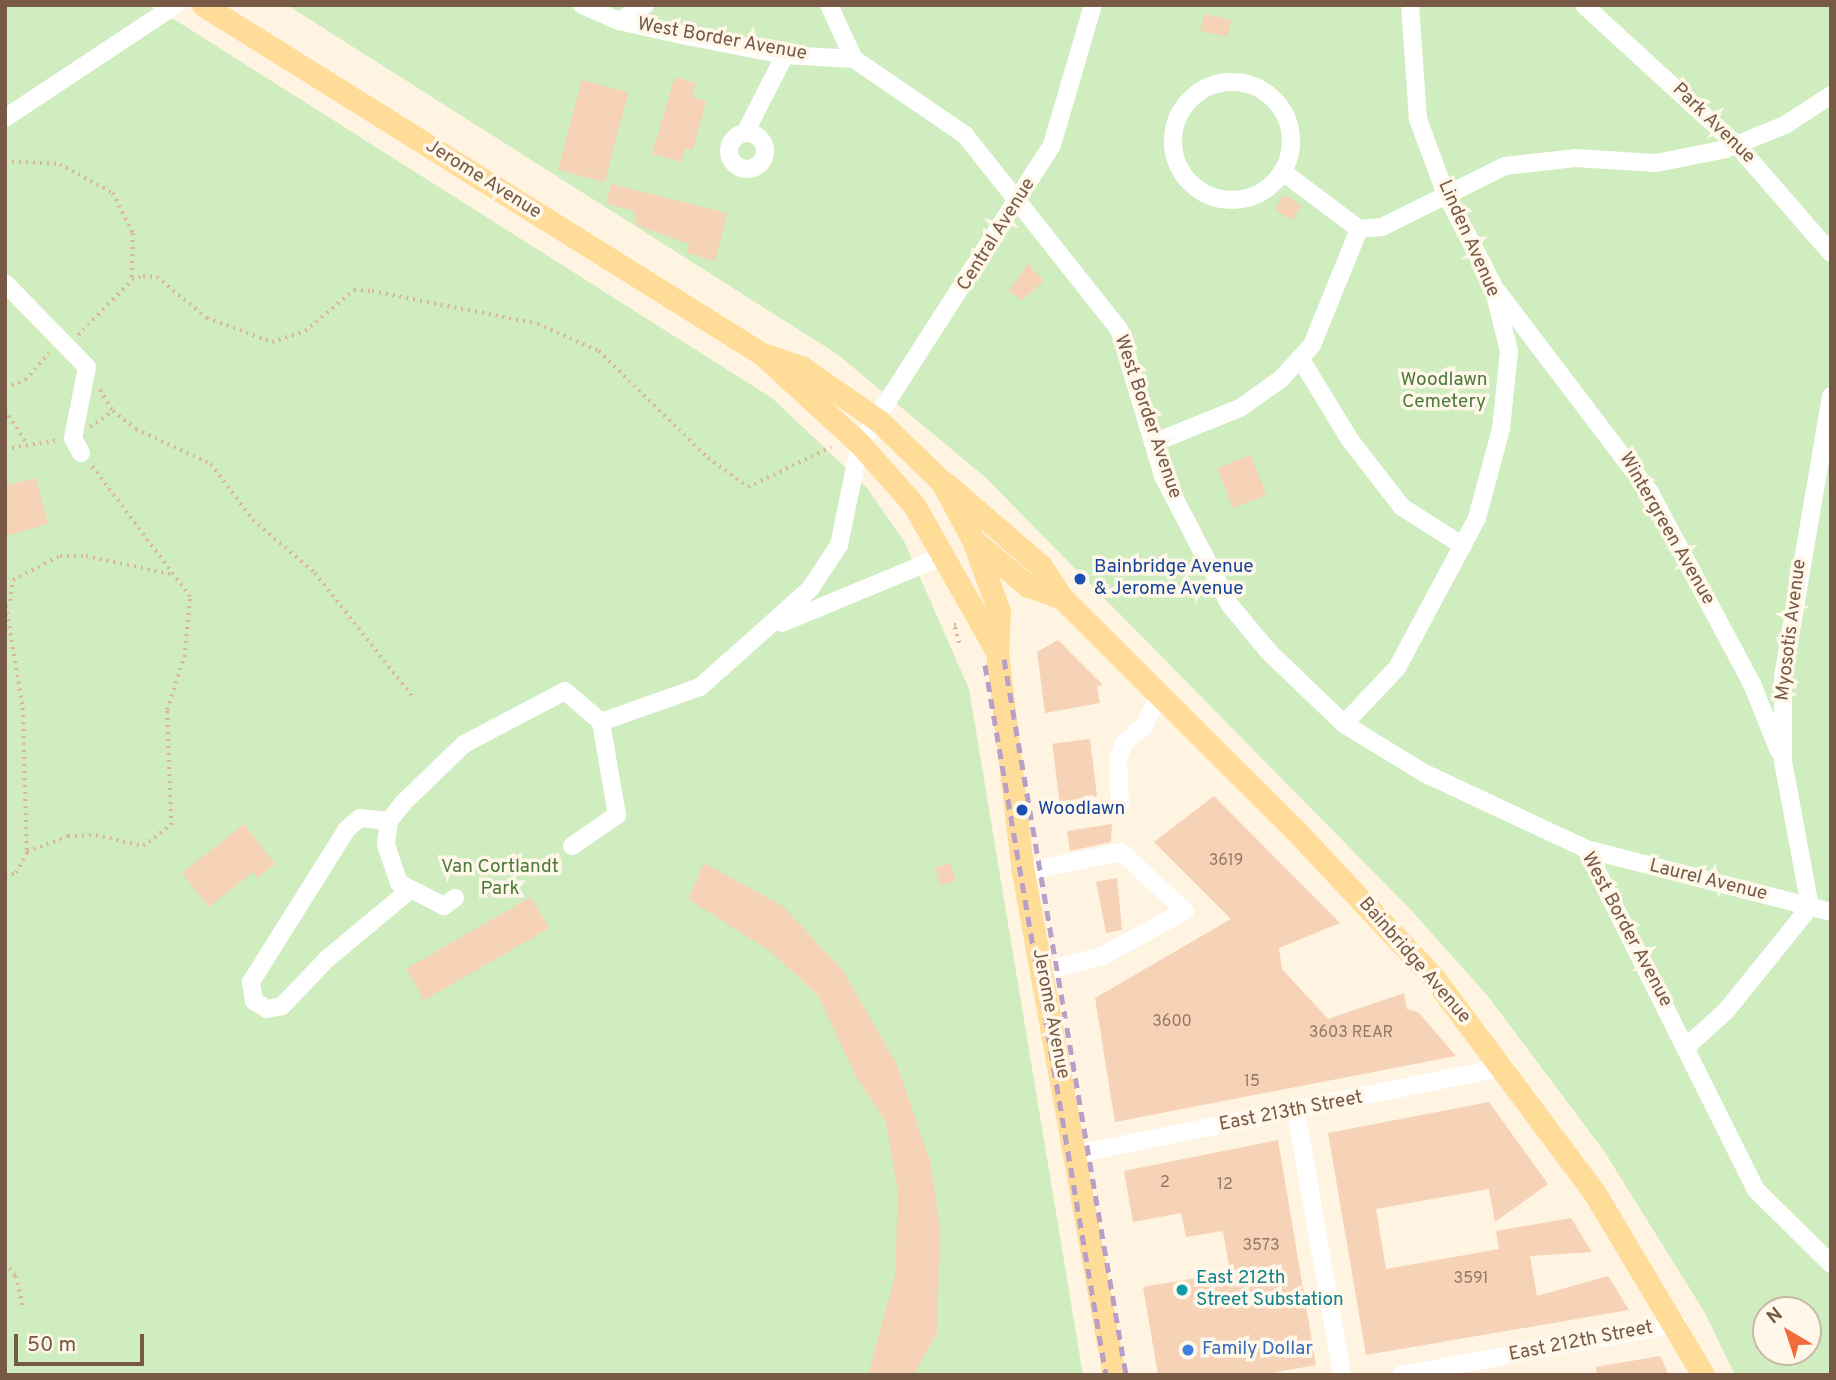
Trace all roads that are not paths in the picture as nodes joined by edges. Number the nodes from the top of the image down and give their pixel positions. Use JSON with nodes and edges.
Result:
{"nodes":[{"id":1,"x":176,"y":5,"type":"edge"},
{"id":2,"x":203,"y":5,"type":"edge"},
{"id":3,"x":582,"y":5,"type":"edge"},
{"id":4,"x":645,"y":5,"type":"edge"},
{"id":5,"x":830,"y":5,"type":"edge"},
{"id":6,"x":1093,"y":5,"type":"edge"},
{"id":7,"x":1410,"y":5,"type":"edge"},
{"id":8,"x":1584,"y":5,"type":"edge"},
{"id":9,"x":609,"y":14,"type":"edge"},
{"id":10,"x":785,"y":55,"type":"junction"},
{"id":11,"x":855,"y":59,"type":"junction"},
{"id":12,"x":1831,"y":95,"type":"edge"},
{"id":13,"x":5,"y":118,"type":"edge"},
{"id":14,"x":745,"y":133,"type":"dead end"},
{"id":15,"x":1737,"y":145,"type":"junction"},
{"id":16,"x":1283,"y":172,"type":"junction"},
{"id":17,"x":1445,"y":192,"type":"junction"},
{"id":18,"x":1020,"y":201,"type":"junction"},
{"id":19,"x":1359,"y":229,"type":"junction"},
{"id":20,"x":1831,"y":253,"type":"edge"},
{"id":21,"x":5,"y":282,"type":"edge"},
{"id":22,"x":1492,"y":283,"type":"junction"},
{"id":23,"x":762,"y":354,"type":"junction"},
{"id":24,"x":1300,"y":358,"type":"junction"},
{"id":25,"x":1831,"y":396,"type":"edge"},
{"id":26,"x":879,"y":421,"type":"junction"},
{"id":27,"x":1153,"y":443,"type":"junction"},
{"id":28,"x":860,"y":444,"type":"junction"},
{"id":29,"x":77,"y":445,"type":"road end"},
{"id":30,"x":942,"y":482,"type":"junction"},
{"id":31,"x":973,"y":540,"type":"junction"},
{"id":32,"x":1463,"y":546,"type":"junction"},
{"id":33,"x":944,"y":556,"type":"junction"},
{"id":34,"x":1062,"y":598,"type":"junction"},
{"id":35,"x":776,"y":625,"type":"junction"},
{"id":36,"x":997,"y":652,"type":"junction"},
{"id":37,"x":1160,"y":696,"type":"junction"},
{"id":38,"x":601,"y":722,"type":"junction"},
{"id":39,"x":1344,"y":724,"type":"junction"},
{"id":40,"x":1783,"y":761,"type":"junction"},
{"id":41,"x":1120,"y":804,"type":"dead end"},
{"id":42,"x":389,"y":821,"type":"junction"},
{"id":43,"x":572,"y":846,"type":"dead end"},
{"id":44,"x":1586,"y":849,"type":"junction"},
{"id":45,"x":1023,"y":872,"type":"junction"},
{"id":46,"x":411,"y":889,"type":"junction"},
{"id":47,"x":455,"y":898,"type":"dead end"},
{"id":48,"x":1810,"y":906,"type":"junction"},
{"id":49,"x":1831,"y":912,"type":"edge"},
{"id":50,"x":1042,"y":972,"type":"junction"},
{"id":51,"x":1687,"y":1046,"type":"junction"},
{"id":52,"x":1504,"y":1068,"type":"junction"},
{"id":53,"x":1296,"y":1111,"type":"junction"},
{"id":54,"x":1077,"y":1154,"type":"junction"},
{"id":55,"x":1831,"y":1264,"type":"edge"},
{"id":56,"x":1677,"y":1324,"type":"junction"},
{"id":57,"x":1474,"y":1369,"type":"edge"},
{"id":58,"x":1114,"y":1375,"type":"edge"},
{"id":59,"x":1342,"y":1375,"type":"edge"},
{"id":60,"x":1401,"y":1375,"type":"edge"},
{"id":61,"x":1703,"y":1375,"type":"edge"}],
"edges":[{"from":1,"to":13,"type":"street"},
{"from":2,"to":23,"type":"main road","name":"Jerome Avenue"},
{"from":3,"to":9,"type":"street","name":"West Border Avenue"},
{"from":4,"to":9,"type":"street"},
{"from":5,"to":11,"type":"street"},
{"from":6,"to":18,"type":"street","name":"Central Avenue"},
{"from":7,"to":17,"type":"street","name":"Linden Avenue"},
{"from":8,"to":15,"type":"street","name":"Park Avenue"},
{"from":9,"to":10,"type":"street","name":"West Border Avenue"},
{"from":10,"to":11,"type":"street","name":"West Border Avenue"},
{"from":10,"to":14,"type":"street"},
{"from":11,"to":18,"type":"street","name":"West Border Avenue"},
{"from":12,"to":15,"type":"street"},
{"from":15,"to":17,"type":"street"},
{"from":15,"to":20,"type":"street","name":"Park Avenue"},
{"from":16,"to":16,"type":"street"},
{"from":16,"to":19,"type":"street"},
{"from":17,"to":19,"type":"street"},
{"from":17,"to":22,"type":"street","name":"Linden Avenue"},
{"from":18,"to":26,"type":"street","name":"Central Avenue"},
{"from":18,"to":27,"type":"street","name":"West Border Avenue"},
{"from":19,"to":24,"type":"street"},
{"from":21,"to":29,"type":"street"},
{"from":22,"to":32,"type":"street","name":"Linden Avenue"},
{"from":22,"to":40,"type":"street","name":"Wintergreen Avenue"},
{"from":23,"to":26,"type":"main road","name":"Jerome Avenue"},
{"from":23,"to":28,"type":"main road","name":"Jerome Avenue"},
{"from":24,"to":27,"type":"street"},
{"from":24,"to":32,"type":"street"},
{"from":25,"to":40,"type":"street","name":"Myosotis Avenue"},
{"from":26,"to":28,"type":"street","name":"Central Avenue"},
{"from":26,"to":30,"type":"main road","name":"Jerome Avenue"},
{"from":27,"to":39,"type":"street","name":"West Border Avenue"},
{"from":28,"to":33,"type":"main road","name":"Jerome Avenue"},
{"from":28,"to":35,"type":"street"},
{"from":30,"to":31,"type":"main road","name":"Jerome Avenue"},
{"from":30,"to":34,"type":"main road","name":"Bainbridge Avenue"},
{"from":31,"to":33,"type":"main road"},
{"from":31,"to":34,"type":"main road","name":"Bainbridge Avenue"},
{"from":31,"to":36,"type":"main road","name":"Jerome Avenue"},
{"from":32,"to":39,"type":"street","name":"Linden Avenue"},
{"from":33,"to":35,"type":"street"},
{"from":33,"to":36,"type":"main road","name":"Jerome Avenue"},
{"from":34,"to":37,"type":"main road","name":"Bainbridge Avenue"},
{"from":35,"to":38,"type":"street"},
{"from":36,"to":45,"type":"main road","name":"Jerome Avenue"},
{"from":37,"to":41,"type":"street"},
{"from":37,"to":52,"type":"main road","name":"Bainbridge Avenue"},
{"from":38,"to":42,"type":"street"},
{"from":38,"to":43,"type":"street"},
{"from":39,"to":44,"type":"street","name":"West Border Avenue"},
{"from":40,"to":48,"type":"street","name":"Myosotis Avenue"},
{"from":42,"to":46,"type":"street"},
{"from":42,"to":46,"type":"street"},
{"from":44,"to":48,"type":"street","name":"Laurel Avenue"},
{"from":44,"to":51,"type":"street","name":"West Border Avenue"},
{"from":45,"to":50,"type":"main road","name":"Jerome Avenue"},
{"from":45,"to":50,"type":"street"},
{"from":46,"to":47,"type":"street"},
{"from":48,"to":49,"type":"street","name":"Laurel Avenue"},
{"from":48,"to":51,"type":"street"},
{"from":50,"to":54,"type":"main road","name":"Jerome Avenue"},
{"from":51,"to":55,"type":"street","name":"West Border Avenue"},
{"from":52,"to":53,"type":"street","name":"East 213th Street"},
{"from":52,"to":56,"type":"main road","name":"Bainbridge Avenue"},
{"from":53,"to":54,"type":"street","name":"East 213th Street"},
{"from":53,"to":59,"type":"street"},
{"from":54,"to":58,"type":"main road","name":"Jerome Avenue"},
{"from":56,"to":57,"type":"street","name":"East 212th Street"},
{"from":56,"to":61,"type":"main road","name":"Bainbridge Avenue"},
{"from":57,"to":60,"type":"street","name":"East 212th Street"}]}
